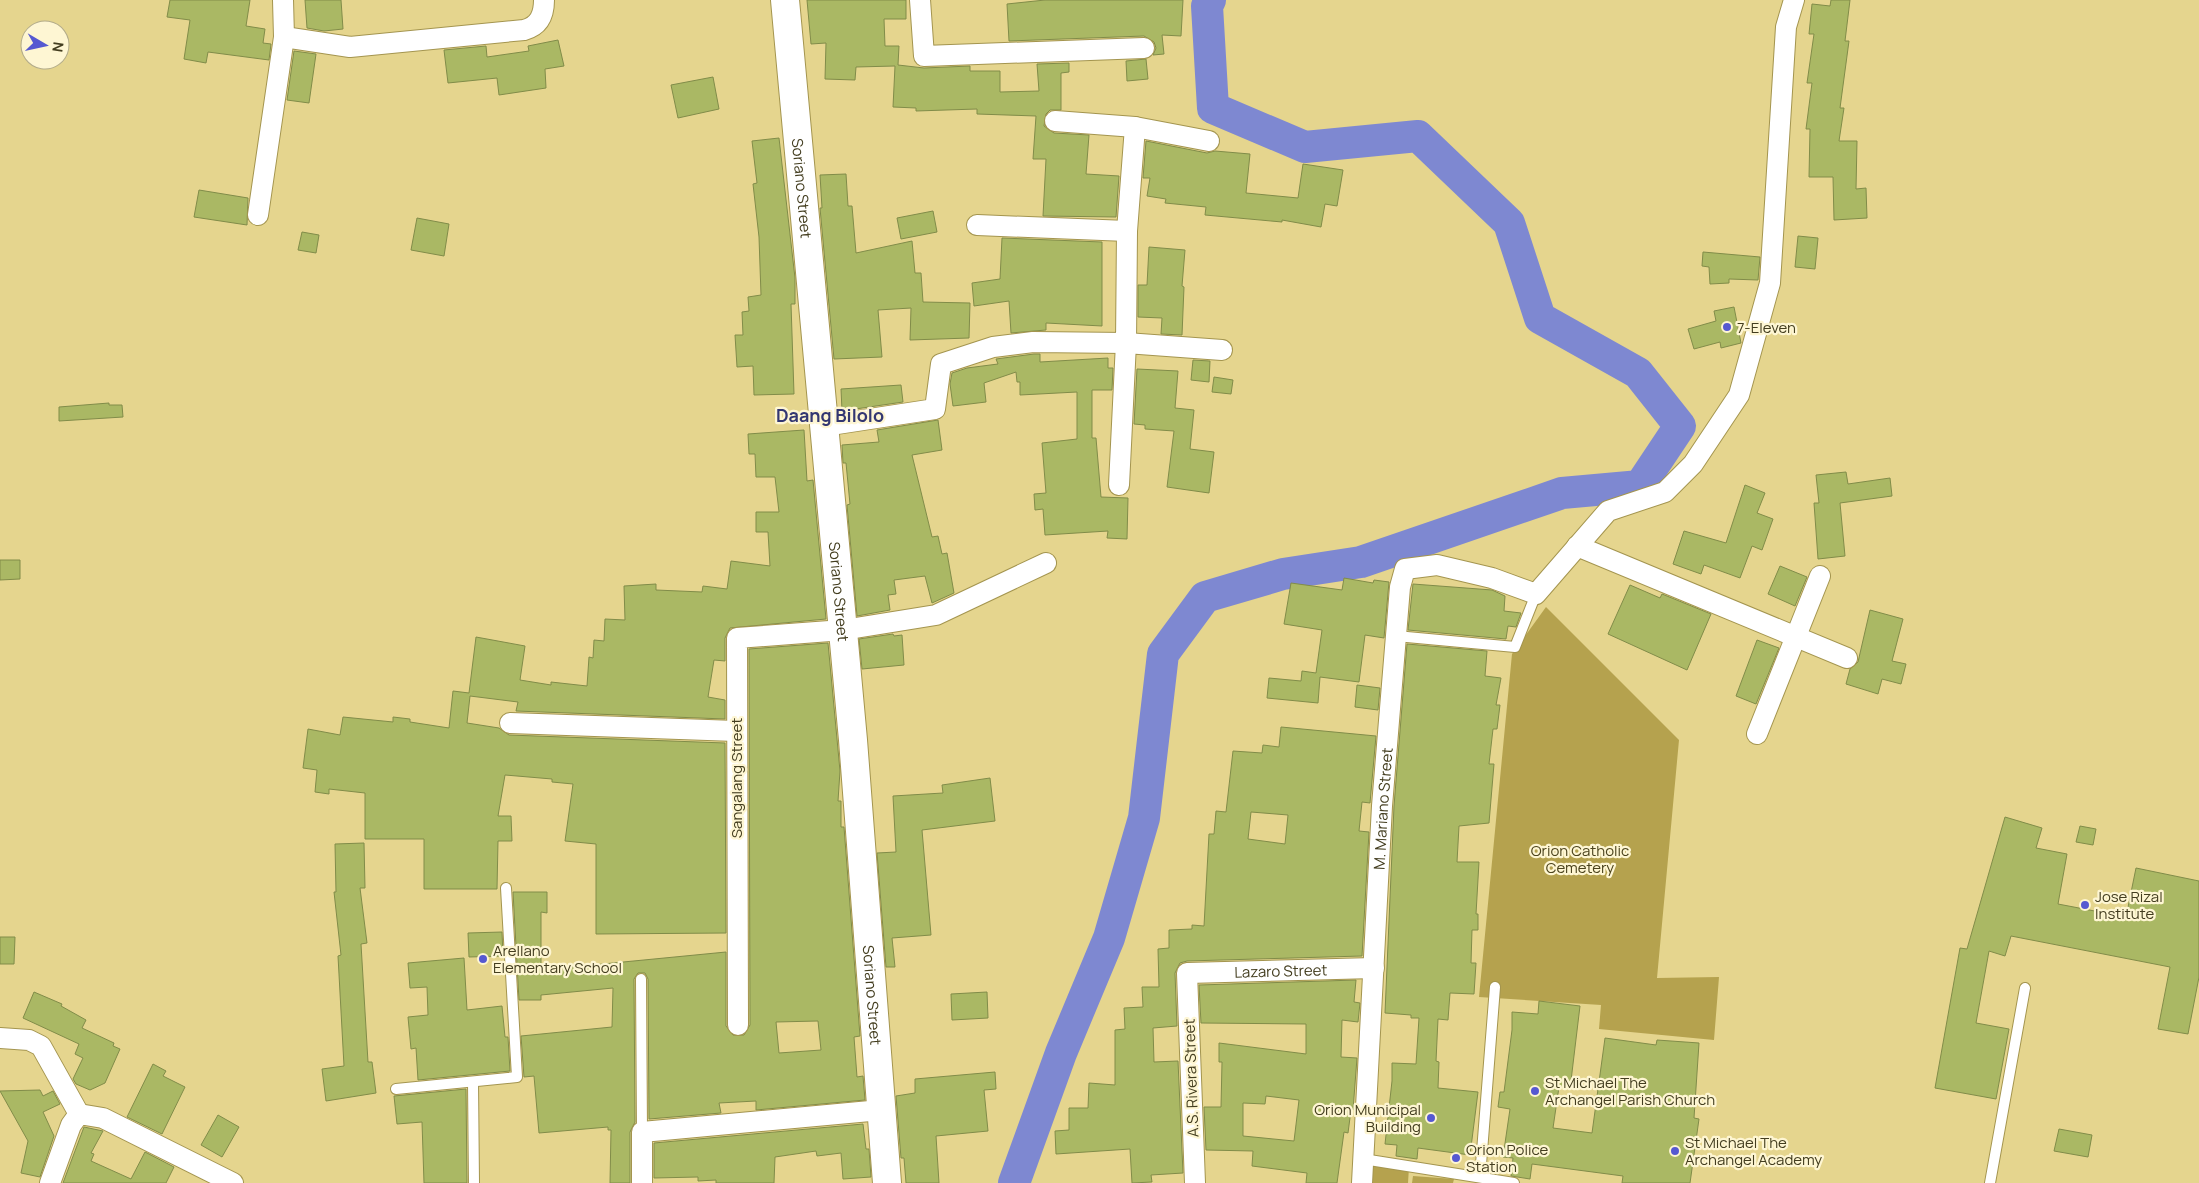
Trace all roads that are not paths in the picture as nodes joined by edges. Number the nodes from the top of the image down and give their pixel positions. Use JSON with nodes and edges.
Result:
{"nodes":[{"id":1,"x":283,"y":0,"type":"edge"},
{"id":2,"x":544,"y":0,"type":"edge"},
{"id":3,"x":785,"y":0,"type":"edge"},
{"id":4,"x":920,"y":0,"type":"edge"},
{"id":5,"x":1794,"y":0,"type":"edge"},
{"id":6,"x":284,"y":37,"type":"junction"},
{"id":7,"x":1144,"y":48,"type":"dead end"},
{"id":8,"x":1055,"y":121,"type":"dead end"},
{"id":9,"x":1135,"y":127,"type":"junction"},
{"id":10,"x":1209,"y":141,"type":"dead end"},
{"id":11,"x":258,"y":215,"type":"dead end"},
{"id":12,"x":977,"y":225,"type":"dead end"},
{"id":13,"x":1127,"y":231,"type":"junction"},
{"id":14,"x":1126,"y":344,"type":"junction"},
{"id":15,"x":1222,"y":350,"type":"dead end"},
{"id":16,"x":824,"y":426,"type":"junction"},
{"id":17,"x":1119,"y":485,"type":"dead end"},
{"id":18,"x":1577,"y":546,"type":"junction"},
{"id":19,"x":1046,"y":563,"type":"dead end"},
{"id":20,"x":1820,"y":576,"type":"dead end"},
{"id":21,"x":1536,"y":594,"type":"junction"},
{"id":22,"x":843,"y":630,"type":"junction"},
{"id":23,"x":1396,"y":636,"type":"junction"},
{"id":24,"x":1795,"y":637,"type":"junction"},
{"id":25,"x":1847,"y":658,"type":"dead end"},
{"id":26,"x":510,"y":723,"type":"dead end"},
{"id":27,"x":736,"y":731,"type":"junction"},
{"id":28,"x":1757,"y":734,"type":"dead end"},
{"id":29,"x":506,"y":888,"type":"dead end"},
{"id":30,"x":1374,"y":968,"type":"junction"},
{"id":31,"x":1187,"y":972,"type":"joint"},
{"id":32,"x":641,"y":979,"type":"dead end"},
{"id":33,"x":1496,"y":987,"type":"dead end"},
{"id":34,"x":2025,"y":988,"type":"dead end"},
{"id":35,"x":738,"y":1024,"type":"dead end"},
{"id":36,"x":0,"y":1038,"type":"edge"},
{"id":37,"x":473,"y":1082,"type":"junction"},
{"id":38,"x":396,"y":1089,"type":"dead end"},
{"id":39,"x":881,"y":1110,"type":"junction"},
{"id":40,"x":79,"y":1114,"type":"junction"},
{"id":41,"x":642,"y":1132,"type":"junction"},
{"id":42,"x":1363,"y":1158,"type":"junction"},
{"id":43,"x":1480,"y":1177,"type":"junction"},
{"id":44,"x":50,"y":1183,"type":"edge"},
{"id":45,"x":233,"y":1183,"type":"edge"},
{"id":46,"x":474,"y":1183,"type":"edge"},
{"id":47,"x":642,"y":1183,"type":"edge"},
{"id":48,"x":887,"y":1183,"type":"edge"},
{"id":49,"x":1195,"y":1183,"type":"edge"},
{"id":50,"x":1362,"y":1183,"type":"edge"},
{"id":51,"x":1514,"y":1183,"type":"edge"},
{"id":52,"x":1990,"y":1183,"type":"edge"}],
"edges":[{"from":1,"to":6,"type":"street"},
{"from":2,"to":6,"type":"street"},
{"from":3,"to":16,"type":"main road","name":"Soriano Street"},
{"from":4,"to":7,"type":"street"},
{"from":5,"to":18,"type":"street"},
{"from":6,"to":11,"type":"street"},
{"from":8,"to":9,"type":"street"},
{"from":9,"to":10,"type":"street"},
{"from":9,"to":13,"type":"street"},
{"from":12,"to":13,"type":"street"},
{"from":13,"to":14,"type":"street"},
{"from":14,"to":15,"type":"street"},
{"from":14,"to":16,"type":"street"},
{"from":14,"to":17,"type":"street"},
{"from":16,"to":22,"type":"main road","name":"Soriano Street"},
{"from":18,"to":21,"type":"street"},
{"from":18,"to":24,"type":"street"},
{"from":19,"to":22,"type":"street"},
{"from":20,"to":24,"type":"street"},
{"from":21,"to":23,"type":"lane"},
{"from":21,"to":23,"type":"street","name":"M. Mariano Street"},
{"from":22,"to":27,"type":"street","name":"Sangalang Street"},
{"from":22,"to":39,"type":"main road","name":"Soriano Street"},
{"from":23,"to":30,"type":"street","name":"M. Mariano Street"},
{"from":24,"to":25,"type":"street"},
{"from":24,"to":28,"type":"street"},
{"from":26,"to":27,"type":"street"},
{"from":27,"to":35,"type":"street","name":"Sangalang Street"},
{"from":29,"to":37,"type":"lane"},
{"from":30,"to":31,"type":"street","name":"Lazaro Street"},
{"from":30,"to":42,"type":"street","name":"M. Mariano Street"},
{"from":31,"to":49,"type":"street","name":"A.S. Rivera Street"},
{"from":32,"to":41,"type":"lane"},
{"from":33,"to":43,"type":"lane"},
{"from":34,"to":52,"type":"lane"},
{"from":36,"to":40,"type":"street"},
{"from":37,"to":38,"type":"lane"},
{"from":37,"to":46,"type":"lane"},
{"from":39,"to":41,"type":"street"},
{"from":39,"to":48,"type":"main road","name":"Soriano Street"},
{"from":40,"to":44,"type":"street"},
{"from":40,"to":45,"type":"street"},
{"from":41,"to":47,"type":"street"},
{"from":42,"to":43,"type":"lane"},
{"from":42,"to":50,"type":"street","name":"M. Mariano Street"},
{"from":43,"to":51,"type":"lane"}]}
